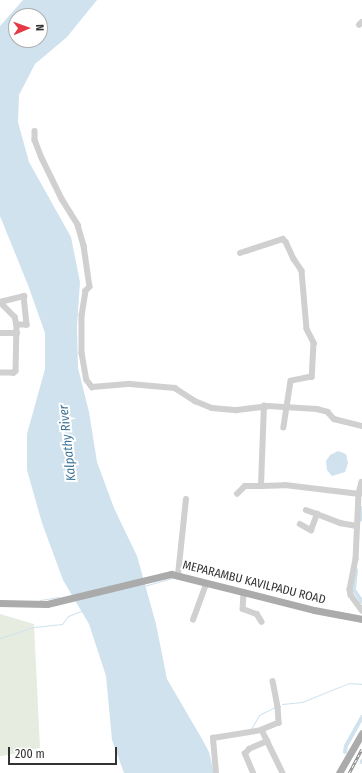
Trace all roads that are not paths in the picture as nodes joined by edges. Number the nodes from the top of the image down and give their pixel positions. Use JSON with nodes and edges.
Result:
{"nodes":[{"id":1,"x":35,"y":131,"type":"dead end"},
{"id":2,"x":240,"y":254,"type":"dead end"},
{"id":3,"x":0,"y":302,"type":"edge"},
{"id":4,"x":17,"y":325,"type":"junction"},
{"id":5,"x":0,"y":333,"type":"edge"},
{"id":6,"x":17,"y":333,"type":"junction"},
{"id":7,"x":0,"y":373,"type":"edge"},
{"id":8,"x":264,"y":406,"type":"junction"},
{"id":9,"x":286,"y":406,"type":"junction"},
{"id":10,"x":362,"y":426,"type":"edge"},
{"id":11,"x":284,"y":427,"type":"dead end"},
{"id":12,"x":362,"y":482,"type":"edge"},
{"id":13,"x":261,"y":486,"type":"junction"},
{"id":14,"x":237,"y":494,"type":"dead end"},
{"id":15,"x":359,"y":494,"type":"junction"},
{"id":16,"x":186,"y":499,"type":"dead end"},
{"id":17,"x":306,"y":510,"type":"dead end"},
{"id":18,"x":317,"y":514,"type":"junction"},
{"id":19,"x":300,"y":524,"type":"dead end"},
{"id":20,"x":358,"y":526,"type":"junction"},
{"id":21,"x":178,"y":575,"type":"junction"},
{"id":22,"x":206,"y":584,"type":"junction"},
{"id":23,"x":244,"y":592,"type":"junction"},
{"id":24,"x":0,"y":603,"type":"edge"},
{"id":25,"x":362,"y":610,"type":"edge"},
{"id":26,"x":362,"y":619,"type":"edge"},
{"id":27,"x":194,"y":620,"type":"dead end"},
{"id":28,"x":262,"y":622,"type":"dead end"},
{"id":29,"x":273,"y":681,"type":"dead end"},
{"id":30,"x":262,"y":730,"type":"junction"},
{"id":31,"x":362,"y":733,"type":"edge"},
{"id":32,"x":266,"y":741,"type":"junction"},
{"id":33,"x":216,"y":773,"type":"edge"},
{"id":34,"x":253,"y":773,"type":"edge"},
{"id":35,"x":283,"y":773,"type":"edge"},
{"id":36,"x":339,"y":773,"type":"edge"}],
"edges":[{"from":1,"to":8,"type":"street"},
{"from":2,"to":9,"type":"street"},
{"from":3,"to":4,"type":"street"},
{"from":3,"to":4,"type":"street"},
{"from":4,"to":6,"type":"street"},
{"from":5,"to":6,"type":"street"},
{"from":6,"to":7,"type":"street"},
{"from":8,"to":9,"type":"street"},
{"from":8,"to":13,"type":"street"},
{"from":9,"to":10,"type":"street"},
{"from":9,"to":11,"type":"street"},
{"from":12,"to":15,"type":"street"},
{"from":13,"to":14,"type":"street"},
{"from":13,"to":15,"type":"street"},
{"from":15,"to":20,"type":"street"},
{"from":16,"to":21,"type":"street"},
{"from":17,"to":18,"type":"street"},
{"from":18,"to":19,"type":"street"},
{"from":18,"to":20,"type":"street"},
{"from":20,"to":25,"type":"street"},
{"from":21,"to":22,"type":"main road","name":"MEPARAMBU KAVILPADU ROAD"},
{"from":21,"to":24,"type":"main road","name":"MEPARAMBU KAVILPADU ROAD"},
{"from":22,"to":23,"type":"main road","name":"MEPARAMBU KAVILPADU ROAD"},
{"from":22,"to":27,"type":"street"},
{"from":23,"to":26,"type":"main road","name":"MEPARAMBU KAVILPADU ROAD"},
{"from":23,"to":28,"type":"street"},
{"from":29,"to":30,"type":"street"},
{"from":30,"to":32,"type":"street"},
{"from":30,"to":33,"type":"street"},
{"from":31,"to":36,"type":"main road"},
{"from":32,"to":34,"type":"street"},
{"from":32,"to":35,"type":"street"}]}
